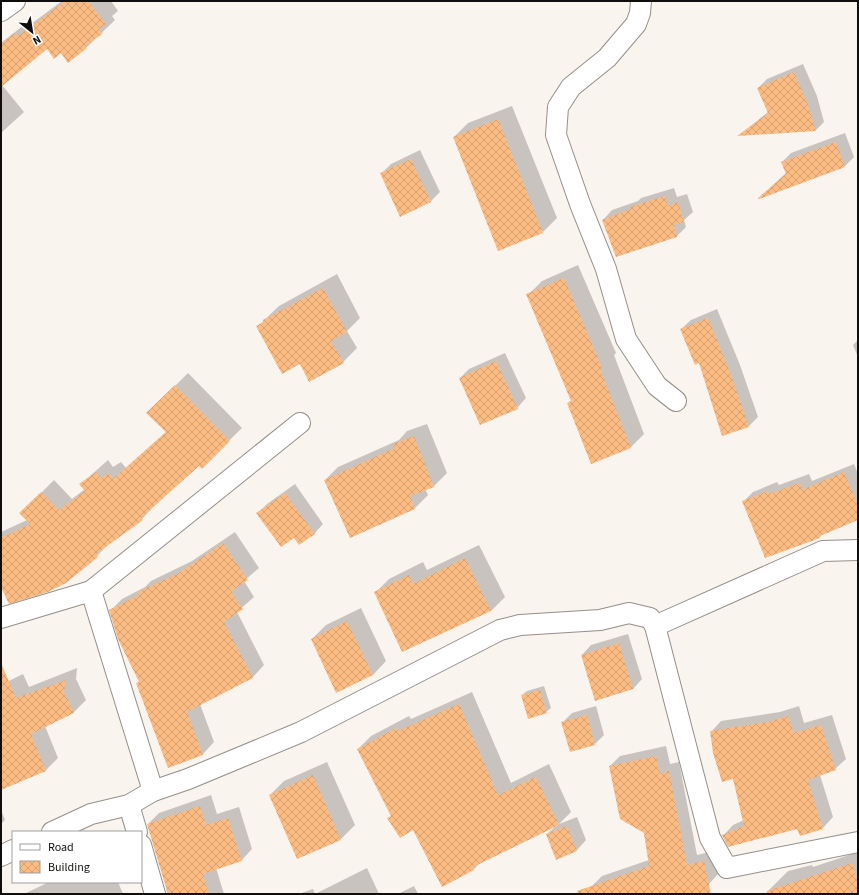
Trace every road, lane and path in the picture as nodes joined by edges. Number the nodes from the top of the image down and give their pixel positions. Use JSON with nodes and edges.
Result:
{"nodes":[{"id":1,"x":15,"y":1,"type":"edge"},
{"id":2,"x":640,"y":1,"type":"edge"},
{"id":3,"x":1,"y":11,"type":"edge"},
{"id":4,"x":676,"y":401,"type":"dead end"},
{"id":5,"x":300,"y":423,"type":"dead end"},
{"id":6,"x":858,"y":550,"type":"edge"},
{"id":7,"x":91,"y":591,"type":"junction"},
{"id":8,"x":1,"y":618,"type":"edge"},
{"id":9,"x":655,"y":626,"type":"junction"},
{"id":10,"x":152,"y":791,"type":"junction"},
{"id":11,"x":129,"y":805,"type":"junction"},
{"id":12,"x":54,"y":831,"type":"edge"},
{"id":13,"x":137,"y":831,"type":"edge"},
{"id":14,"x":858,"y":842,"type":"edge"},
{"id":15,"x":142,"y":848,"type":"edge"},
{"id":16,"x":12,"y":850,"type":"edge"},
{"id":17,"x":1,"y":856,"type":"edge"},
{"id":18,"x":155,"y":894,"type":"edge"}],
"edges":[{"from":1,"to":3,"type":"street"},
{"from":2,"to":4,"type":"street"},
{"from":5,"to":7,"type":"street"},
{"from":6,"to":9,"type":"street"},
{"from":7,"to":8,"type":"street"},
{"from":7,"to":10,"type":"street"},
{"from":9,"to":10,"type":"street"},
{"from":9,"to":14,"type":"street"},
{"from":10,"to":11,"type":"street"},
{"from":11,"to":12,"type":"street"},
{"from":11,"to":13,"type":"street"},
{"from":15,"to":18,"type":"street"},
{"from":16,"to":17,"type":"street"}]}
